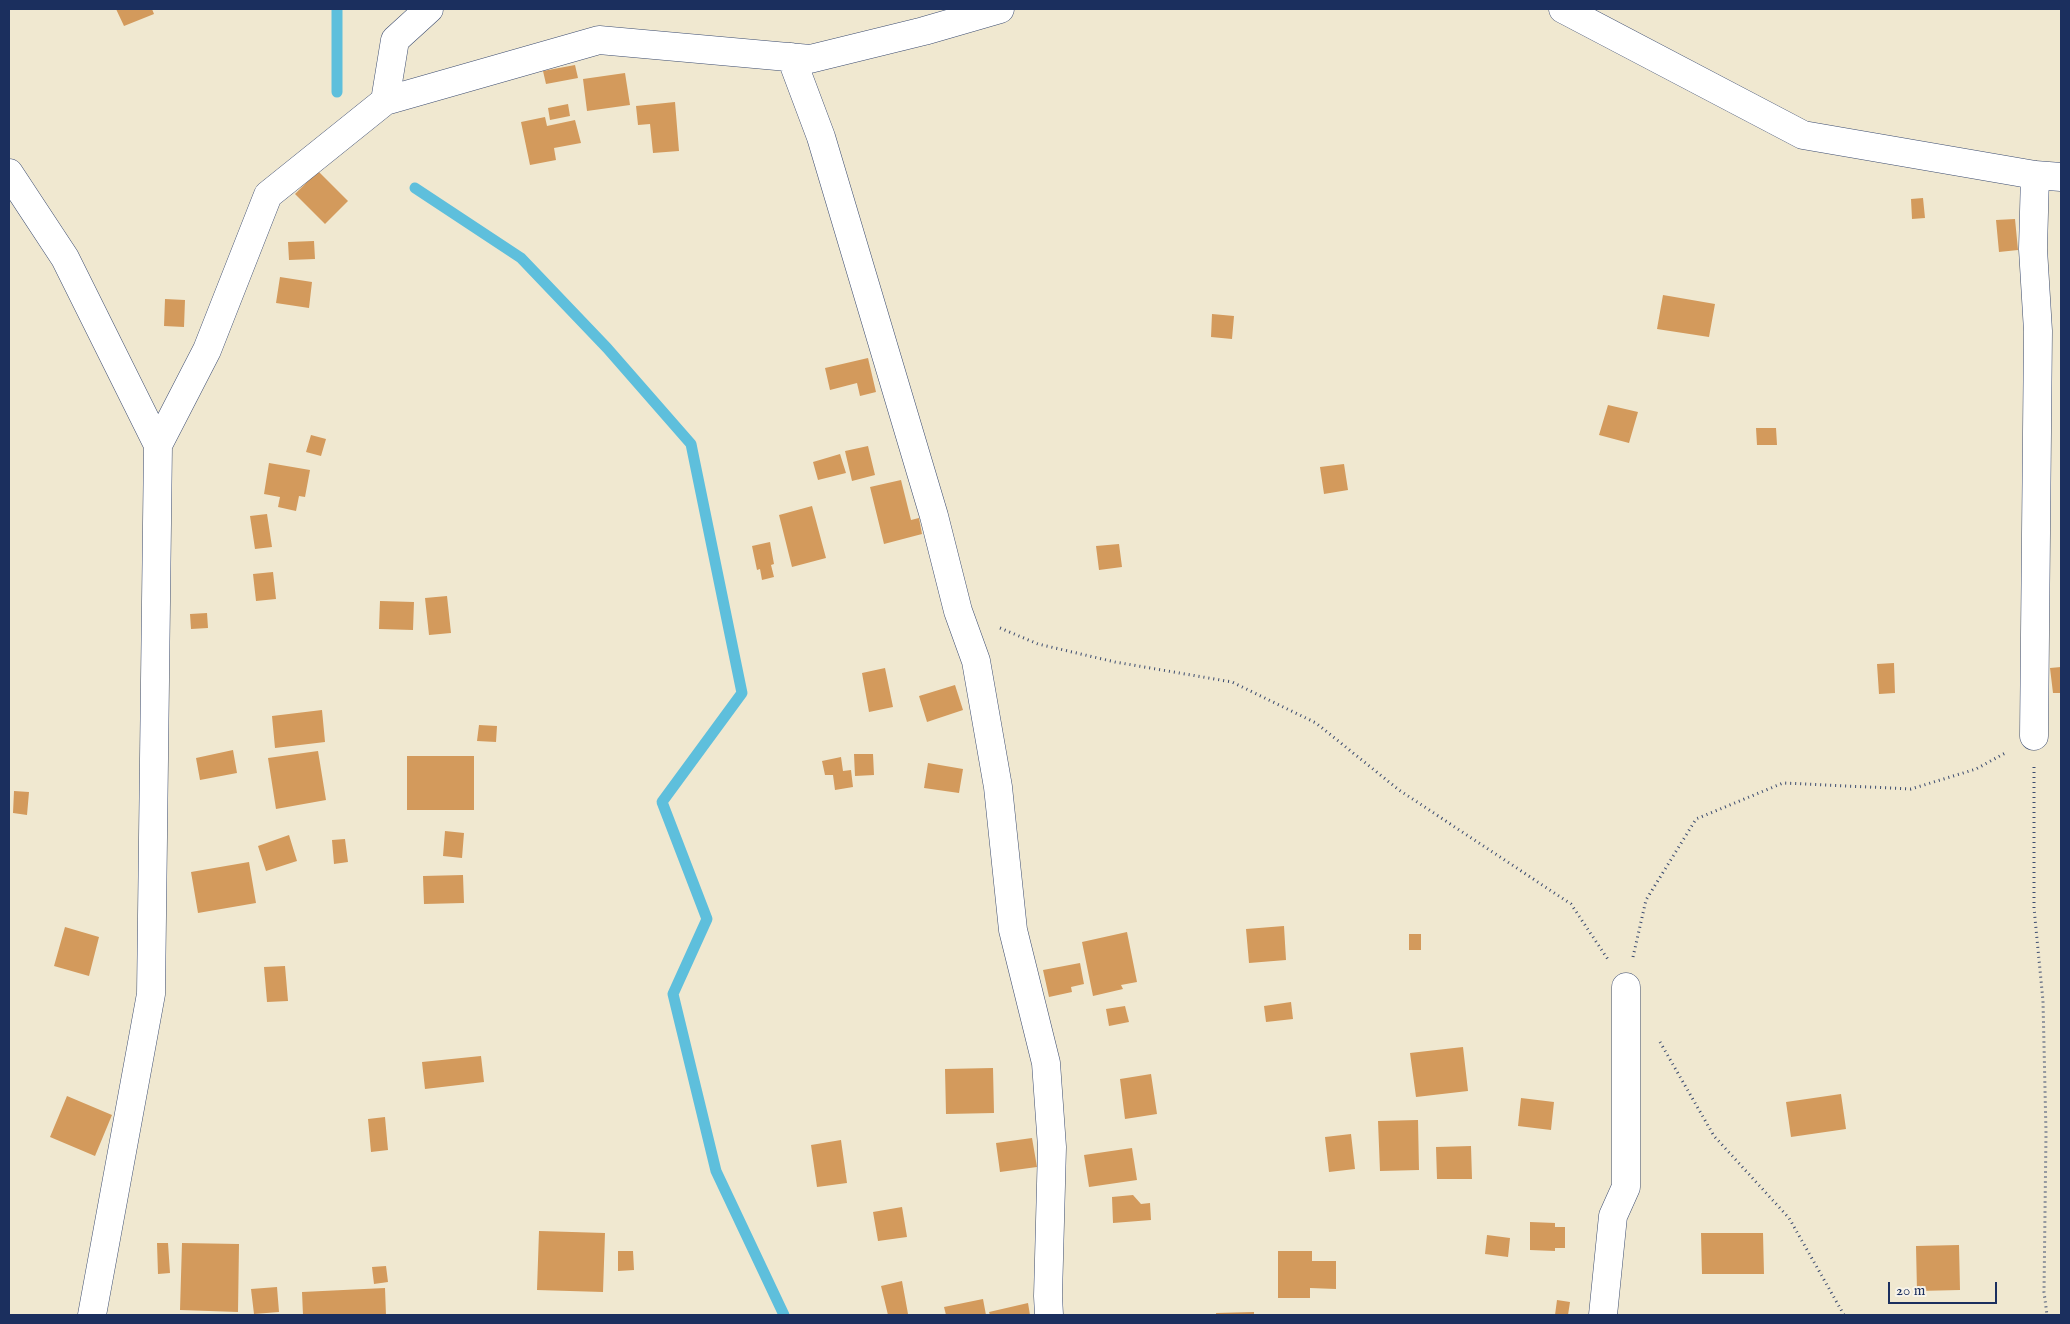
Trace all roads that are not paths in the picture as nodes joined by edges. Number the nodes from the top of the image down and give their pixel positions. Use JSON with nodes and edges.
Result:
{"nodes":[{"id":1,"x":429,"y":9,"type":"edge"},
{"id":2,"x":1000,"y":9,"type":"edge"},
{"id":3,"x":1563,"y":9,"type":"edge"},
{"id":4,"x":791,"y":57,"type":"junction"},
{"id":5,"x":385,"y":101,"type":"junction"},
{"id":6,"x":9,"y":173,"type":"edge"},
{"id":7,"x":2048,"y":176,"type":"edge"},
{"id":8,"x":158,"y":445,"type":"junction"},
{"id":9,"x":2034,"y":736,"type":"road end"},
{"id":10,"x":1626,"y":987,"type":"road end"},
{"id":11,"x":92,"y":1315,"type":"edge"},
{"id":12,"x":1049,"y":1315,"type":"edge"},
{"id":13,"x":1604,"y":1315,"type":"edge"}],
"edges":[{"from":1,"to":5,"type":"street"},
{"from":2,"to":4,"type":"street"},
{"from":3,"to":7,"type":"street"},
{"from":4,"to":5,"type":"street"},
{"from":4,"to":12,"type":"street"},
{"from":5,"to":8,"type":"street"},
{"from":6,"to":8,"type":"street"},
{"from":7,"to":9,"type":"street"},
{"from":8,"to":11,"type":"street"},
{"from":10,"to":13,"type":"street"}]}
